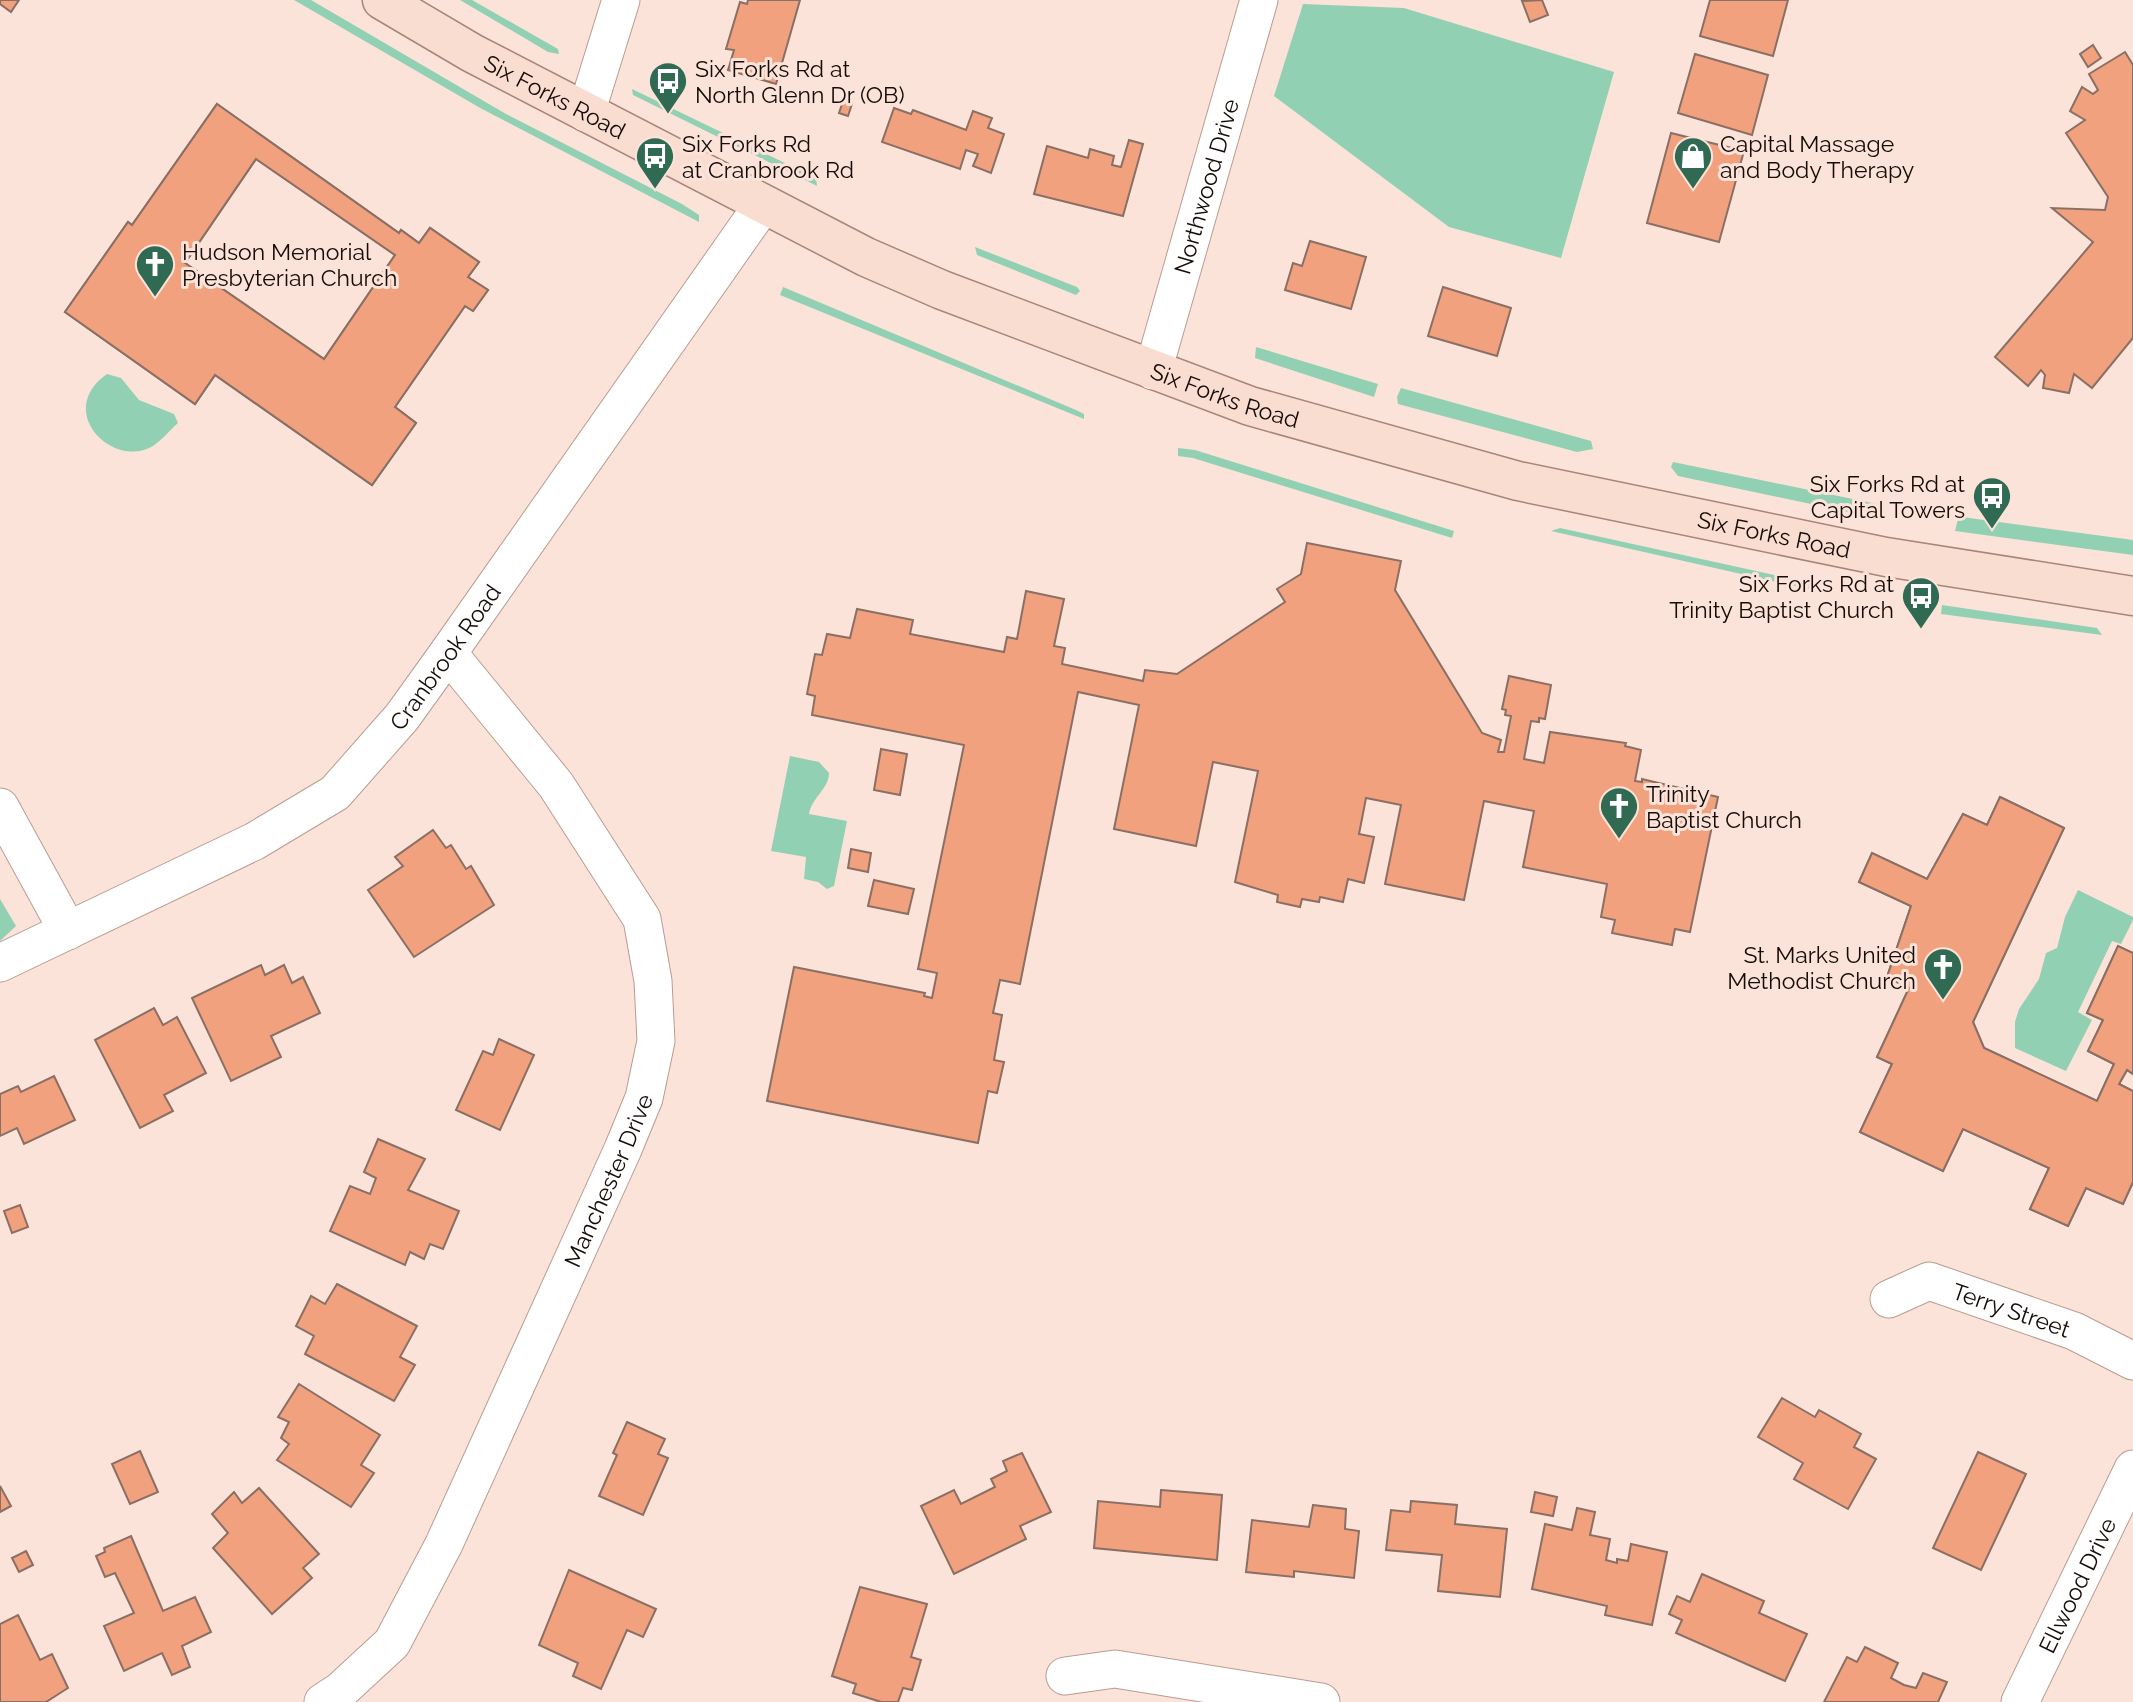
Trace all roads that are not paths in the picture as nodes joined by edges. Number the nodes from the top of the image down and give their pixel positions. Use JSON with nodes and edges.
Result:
{"nodes":[{"id":1,"x":382,"y":0,"type":"edge"},
{"id":2,"x":621,"y":0,"type":"edge"},
{"id":3,"x":1259,"y":0,"type":"edge"},
{"id":4,"x":586,"y":113,"type":"junction"},
{"id":5,"x":762,"y":205,"type":"junction"},
{"id":6,"x":1153,"y":371,"type":"junction"},
{"id":7,"x":2133,"y":596,"type":"edge"},
{"id":8,"x":448,"y":653,"type":"junction"},
{"id":9,"x":0,"y":807,"type":"edge"},
{"id":10,"x":68,"y":931,"type":"junction"},
{"id":11,"x":0,"y":964,"type":"edge"},
{"id":12,"x":1889,"y":1299,"type":"dead end"},
{"id":13,"x":2133,"y":1361,"type":"edge"},
{"id":14,"x":2133,"y":1469,"type":"edge"},
{"id":15,"x":1065,"y":1676,"type":"dead end"},
{"id":16,"x":323,"y":1702,"type":"edge"},
{"id":17,"x":1321,"y":1702,"type":"edge"},
{"id":18,"x":2021,"y":1702,"type":"edge"}],
"edges":[{"from":1,"to":4,"type":"main road","name":"Six Forks Road"},
{"from":2,"to":4,"type":"street"},
{"from":3,"to":6,"type":"street","name":"Northwood Drive"},
{"from":4,"to":5,"type":"main road","name":"Six Forks Road"},
{"from":5,"to":6,"type":"main road","name":"Six Forks Road"},
{"from":5,"to":8,"type":"street","name":"Cranbrook Road"},
{"from":6,"to":7,"type":"main road","name":"Six Forks Road"},
{"from":8,"to":10,"type":"street","name":"Cranbrook Road"},
{"from":8,"to":16,"type":"street","name":"Manchester Drive"},
{"from":9,"to":10,"type":"street"},
{"from":10,"to":11,"type":"street","name":"Cranbrook Road"},
{"from":12,"to":13,"type":"street","name":"Terry Street"},
{"from":14,"to":18,"type":"street","name":"Ellwood Drive"},
{"from":15,"to":17,"type":"street"}]}
